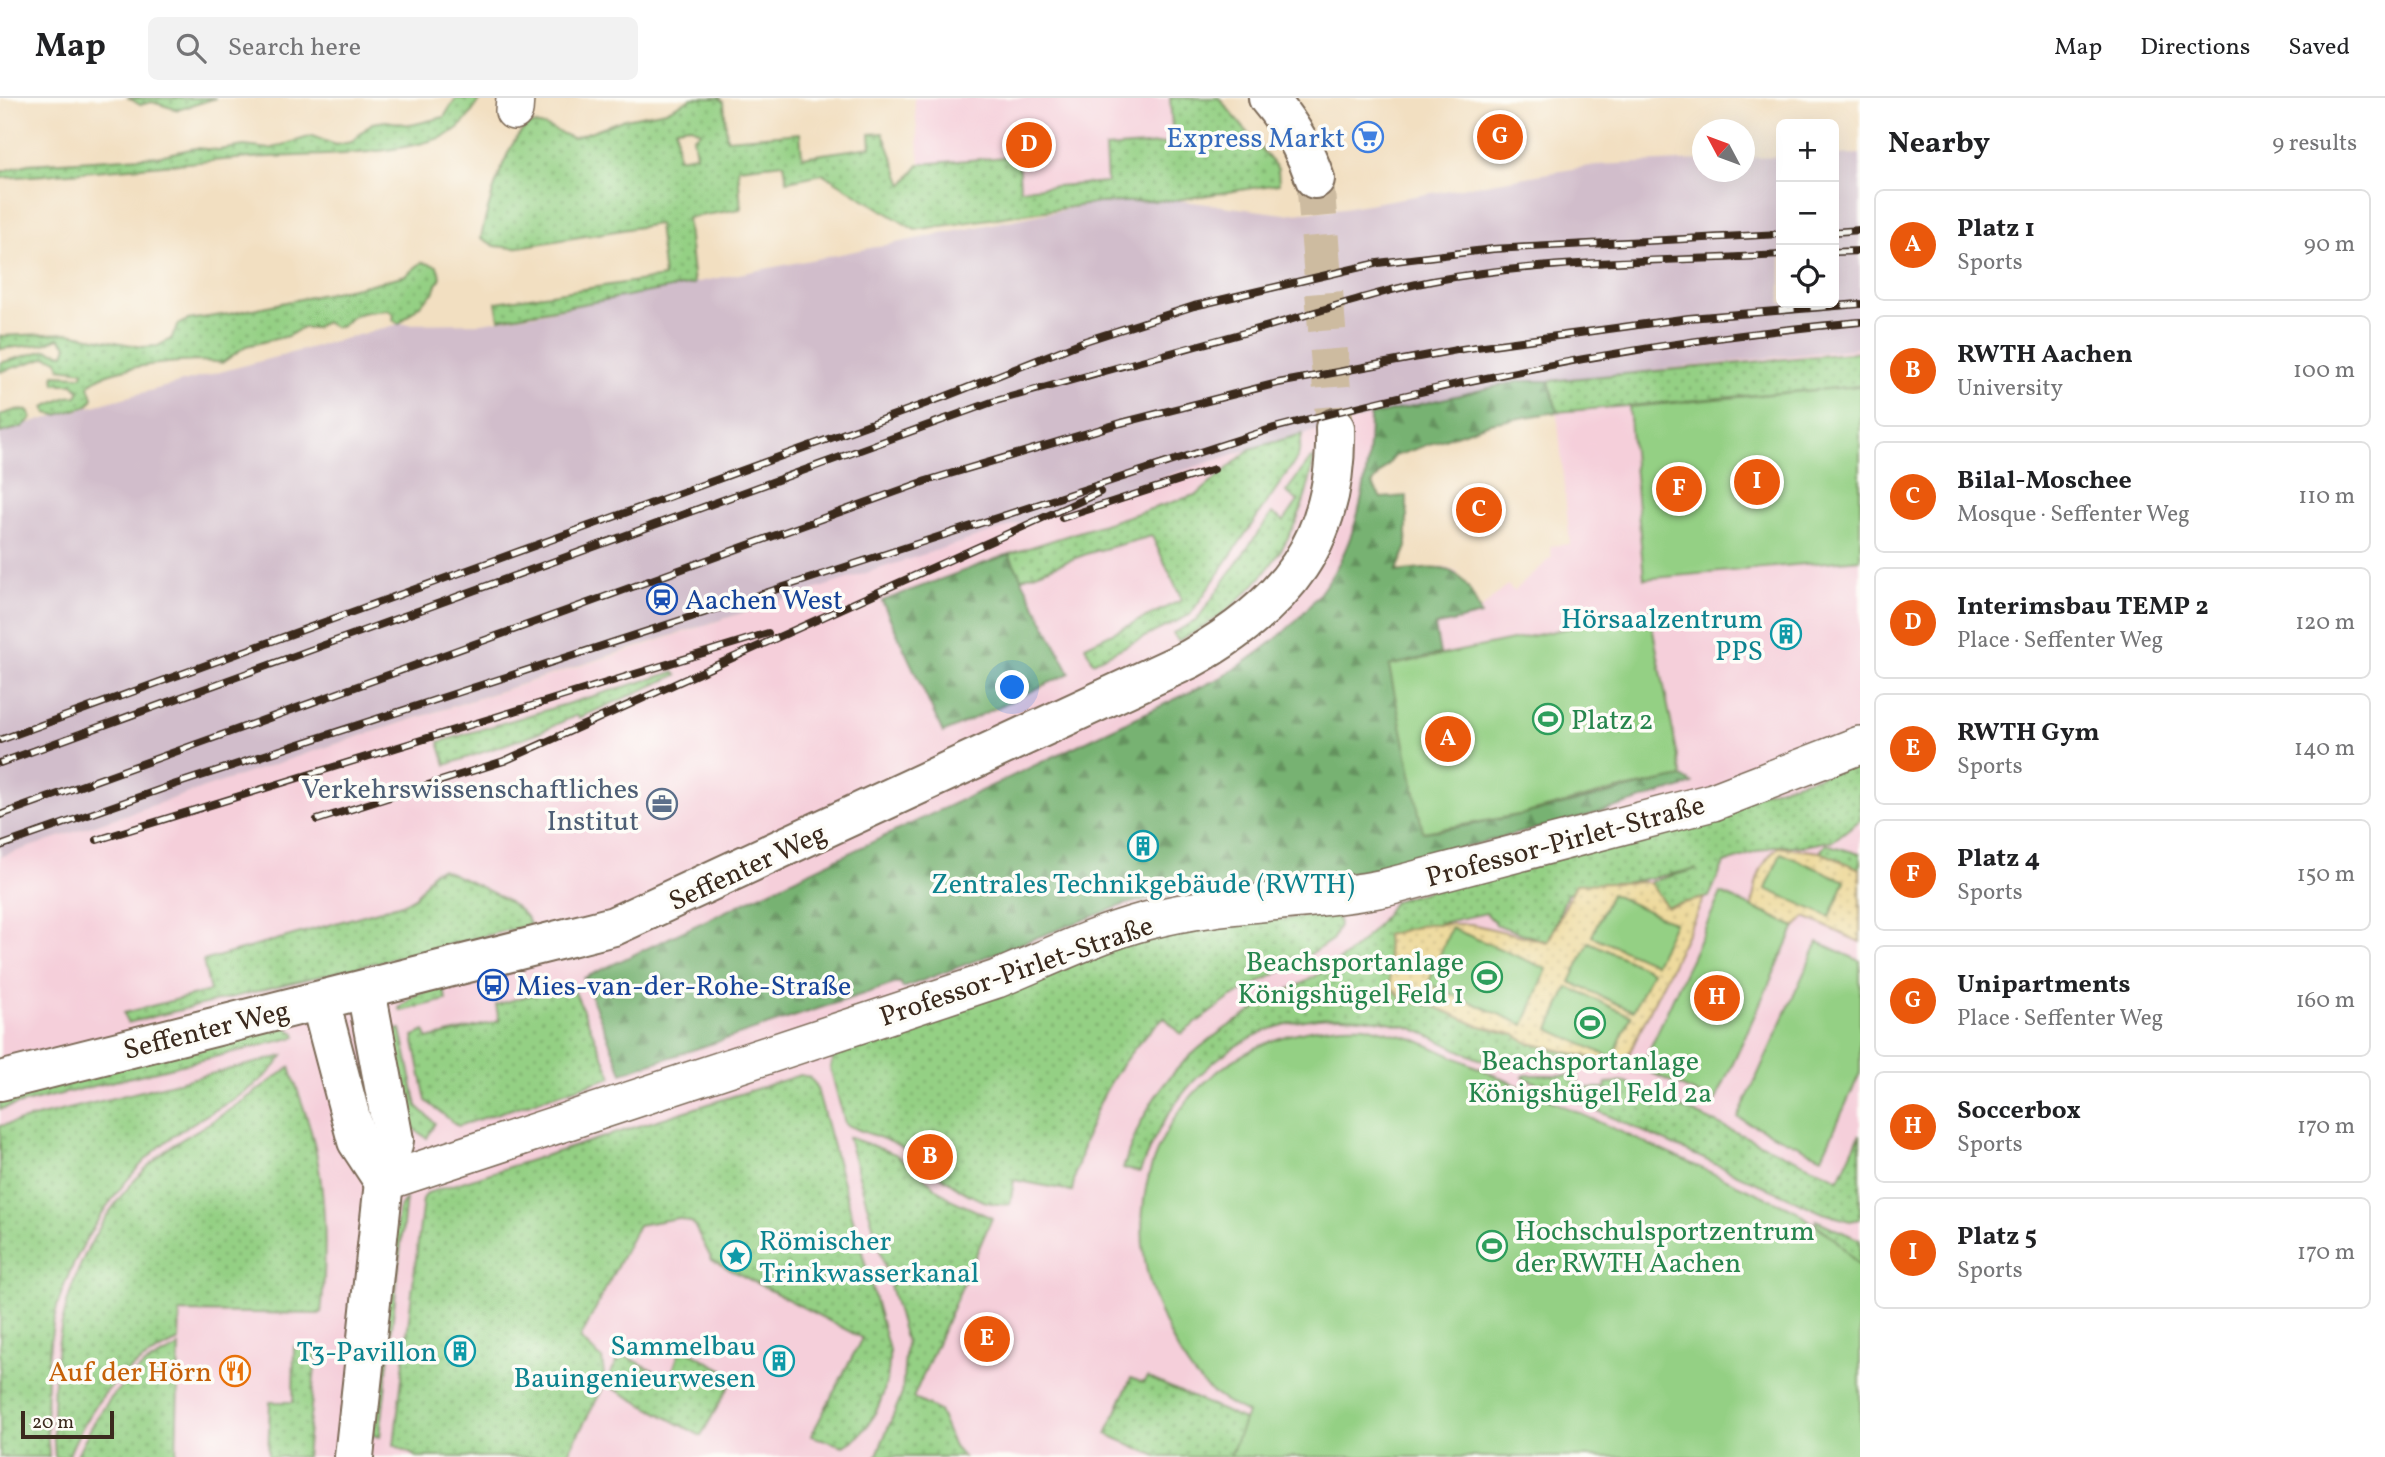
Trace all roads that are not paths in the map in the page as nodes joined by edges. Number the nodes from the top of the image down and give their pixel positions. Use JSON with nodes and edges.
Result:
{"nodes":[{"id":1,"x":1268,"y":98,"type":"edge"},
{"id":2,"x":1315,"y":179,"type":"tunnel mouth"},
{"id":3,"x":1335,"y":428,"type":"tunnel mouth"},
{"id":4,"x":1860,"y":745,"type":"edge"},
{"id":5,"x":366,"y":990,"type":"junction"},
{"id":6,"x":320,"y":1001,"type":"junction"},
{"id":7,"x":0,"y":1081,"type":"edge"},
{"id":8,"x":384,"y":1182,"type":"junction"},
{"id":9,"x":354,"y":1457,"type":"edge"}],
"edges":[{"from":1,"to":2,"type":"street"},
{"from":3,"to":5,"type":"street","name":"Seffenter Weg"},
{"from":4,"to":8,"type":"street","name":"Professor-Pirlet-Straße"},
{"from":5,"to":6,"type":"street","name":"Seffenter Weg"},
{"from":5,"to":8,"type":"street"},
{"from":6,"to":7,"type":"street","name":"Seffenter Weg"},
{"from":6,"to":8,"type":"street"},
{"from":8,"to":9,"type":"street"}]}
